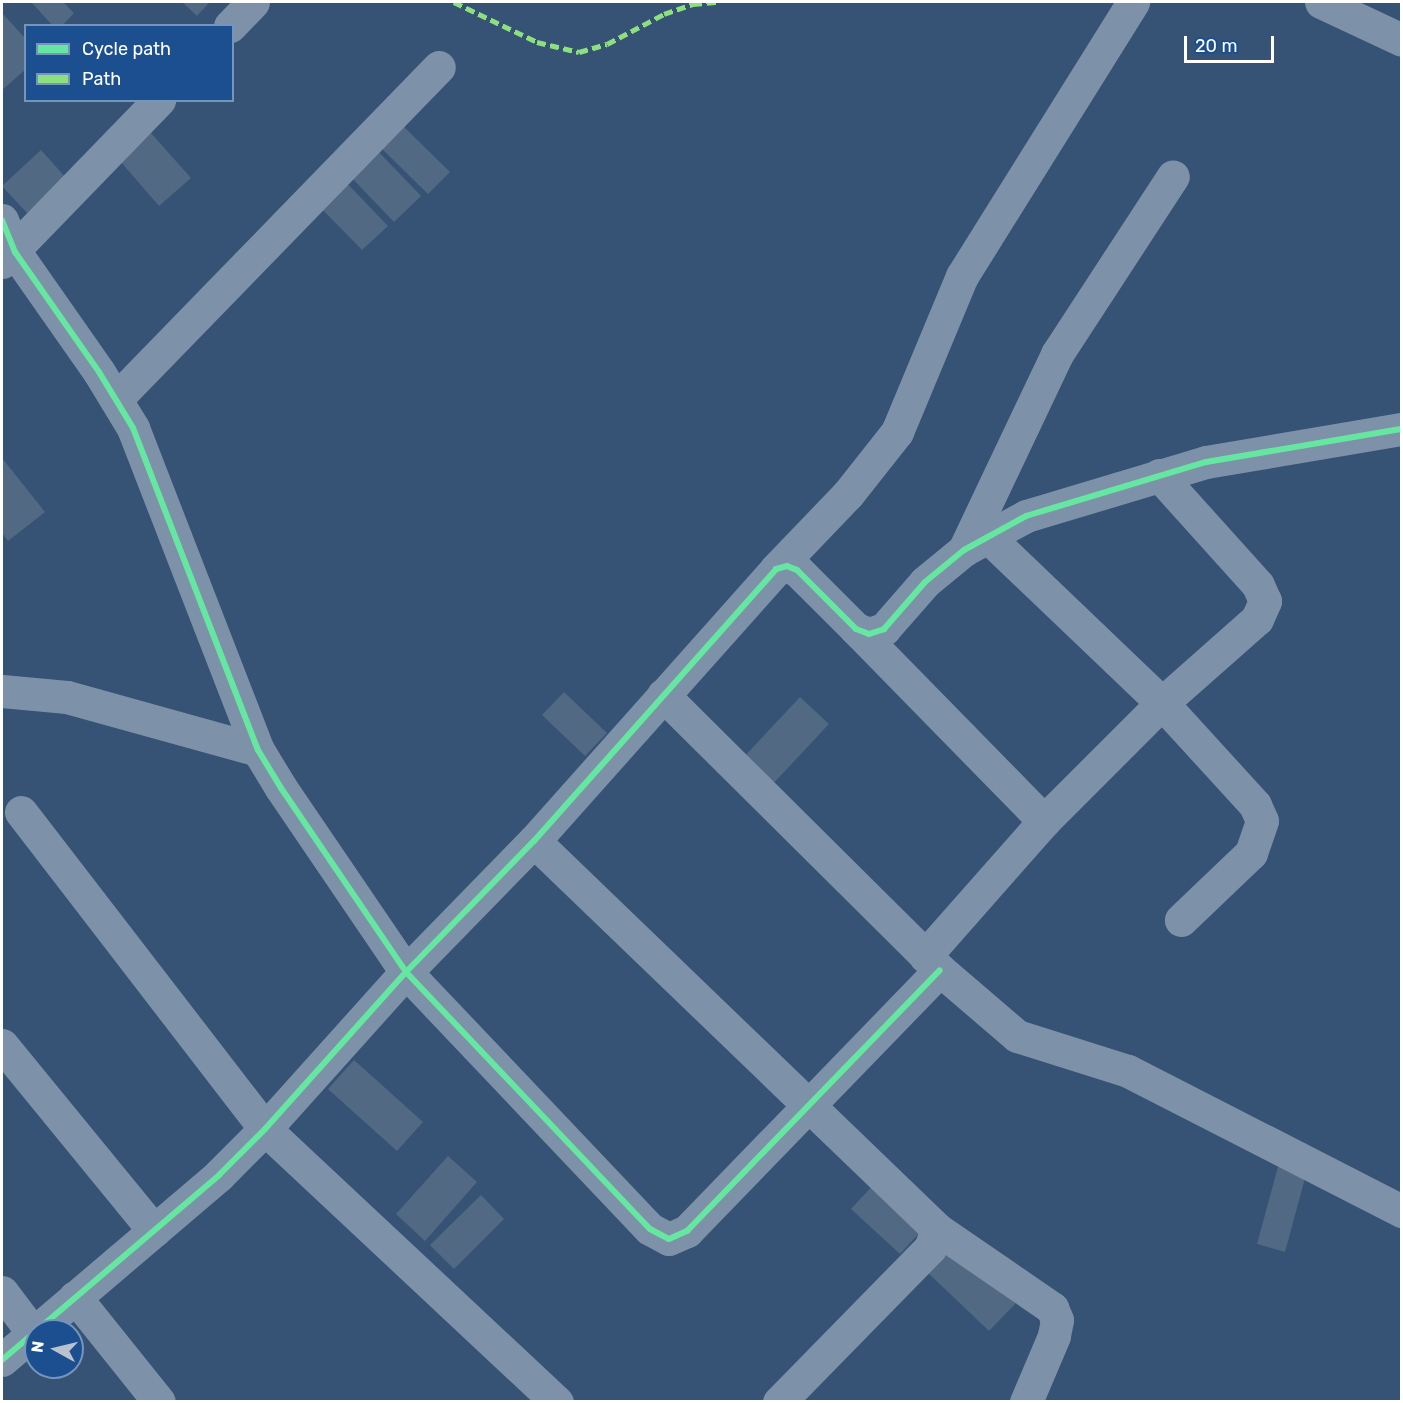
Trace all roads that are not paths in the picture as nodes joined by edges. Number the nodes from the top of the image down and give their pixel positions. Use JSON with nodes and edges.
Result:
{"nodes":[{"id":1,"x":253,"y":2,"type":"edge"},
{"id":2,"x":1133,"y":2,"type":"edge"},
{"id":3,"x":1321,"y":2,"type":"edge"},
{"id":4,"x":232,"y":24,"type":"edge"},
{"id":5,"x":1401,"y":40,"type":"edge"},
{"id":6,"x":439,"y":67,"type":"dead end"},
{"id":7,"x":157,"y":102,"type":"edge"},
{"id":8,"x":1173,"y":176,"type":"dead end"},
{"id":9,"x":2,"y":220,"type":"edge"},
{"id":10,"x":8,"y":257,"type":"edge"},
{"id":11,"x":116,"y":399,"type":"junction"},
{"id":12,"x":1401,"y":429,"type":"edge"},
{"id":13,"x":1159,"y":475,"type":"junction"},
{"id":14,"x":975,"y":542,"type":"junction"},
{"id":15,"x":776,"y":569,"type":"junction"},
{"id":16,"x":856,"y":629,"type":"junction"},
{"id":17,"x":2,"y":691,"type":"edge"},
{"id":18,"x":663,"y":695,"type":"junction"},
{"id":19,"x":1162,"y":703,"type":"junction"},
{"id":20,"x":258,"y":750,"type":"junction"},
{"id":21,"x":21,"y":812,"type":"dead end"},
{"id":22,"x":1044,"y":821,"type":"junction"},
{"id":23,"x":534,"y":841,"type":"junction"},
{"id":24,"x":1181,"y":920,"type":"dead end"},
{"id":25,"x":933,"y":963,"type":"junction"},
{"id":26,"x":406,"y":972,"type":"junction"},
{"id":27,"x":2,"y":1045,"type":"edge"},
{"id":28,"x":810,"y":1105,"type":"junction"},
{"id":29,"x":265,"y":1129,"type":"junction"},
{"id":30,"x":1401,"y":1211,"type":"edge"},
{"id":31,"x":937,"y":1229,"type":"junction"},
{"id":32,"x":154,"y":1231,"type":"junction"},
{"id":33,"x":2,"y":1292,"type":"edge"},
{"id":34,"x":75,"y":1298,"type":"junction"},
{"id":35,"x":50,"y":1319,"type":"edge"},
{"id":36,"x":24,"y":1321,"type":"edge"},
{"id":37,"x":24,"y":1341,"type":"edge"},
{"id":38,"x":2,"y":1360,"type":"edge"},
{"id":39,"x":159,"y":1401,"type":"edge"},
{"id":40,"x":557,"y":1401,"type":"edge"},
{"id":41,"x":779,"y":1401,"type":"edge"},
{"id":42,"x":1026,"y":1401,"type":"edge"}],
"edges":[{"from":1,"to":4,"type":"street"},
{"from":2,"to":15,"type":"street"},
{"from":3,"to":5,"type":"street"},
{"from":6,"to":11,"type":"street"},
{"from":7,"to":10,"type":"street"},
{"from":8,"to":14,"type":"street"},
{"from":9,"to":10,"type":"street"},
{"from":10,"to":11,"type":"street"},
{"from":11,"to":20,"type":"street"},
{"from":12,"to":13,"type":"street"},
{"from":13,"to":14,"type":"street"},
{"from":13,"to":19,"type":"street"},
{"from":14,"to":16,"type":"street"},
{"from":14,"to":19,"type":"street"},
{"from":15,"to":16,"type":"street"},
{"from":15,"to":18,"type":"street"},
{"from":16,"to":22,"type":"street"},
{"from":17,"to":20,"type":"street"},
{"from":18,"to":23,"type":"street"},
{"from":18,"to":25,"type":"street"},
{"from":19,"to":22,"type":"street"},
{"from":19,"to":24,"type":"street"},
{"from":20,"to":26,"type":"street"},
{"from":21,"to":29,"type":"street"},
{"from":22,"to":25,"type":"street"},
{"from":23,"to":26,"type":"street"},
{"from":23,"to":28,"type":"street"},
{"from":25,"to":28,"type":"street"},
{"from":25,"to":30,"type":"street"},
{"from":26,"to":28,"type":"street"},
{"from":26,"to":29,"type":"street"},
{"from":27,"to":32,"type":"street"},
{"from":28,"to":31,"type":"street"},
{"from":29,"to":32,"type":"street"},
{"from":29,"to":40,"type":"street"},
{"from":31,"to":41,"type":"street"},
{"from":31,"to":42,"type":"street"},
{"from":32,"to":34,"type":"street"},
{"from":33,"to":36,"type":"street"},
{"from":34,"to":35,"type":"street"},
{"from":34,"to":39,"type":"street"},
{"from":37,"to":38,"type":"street"}]}
